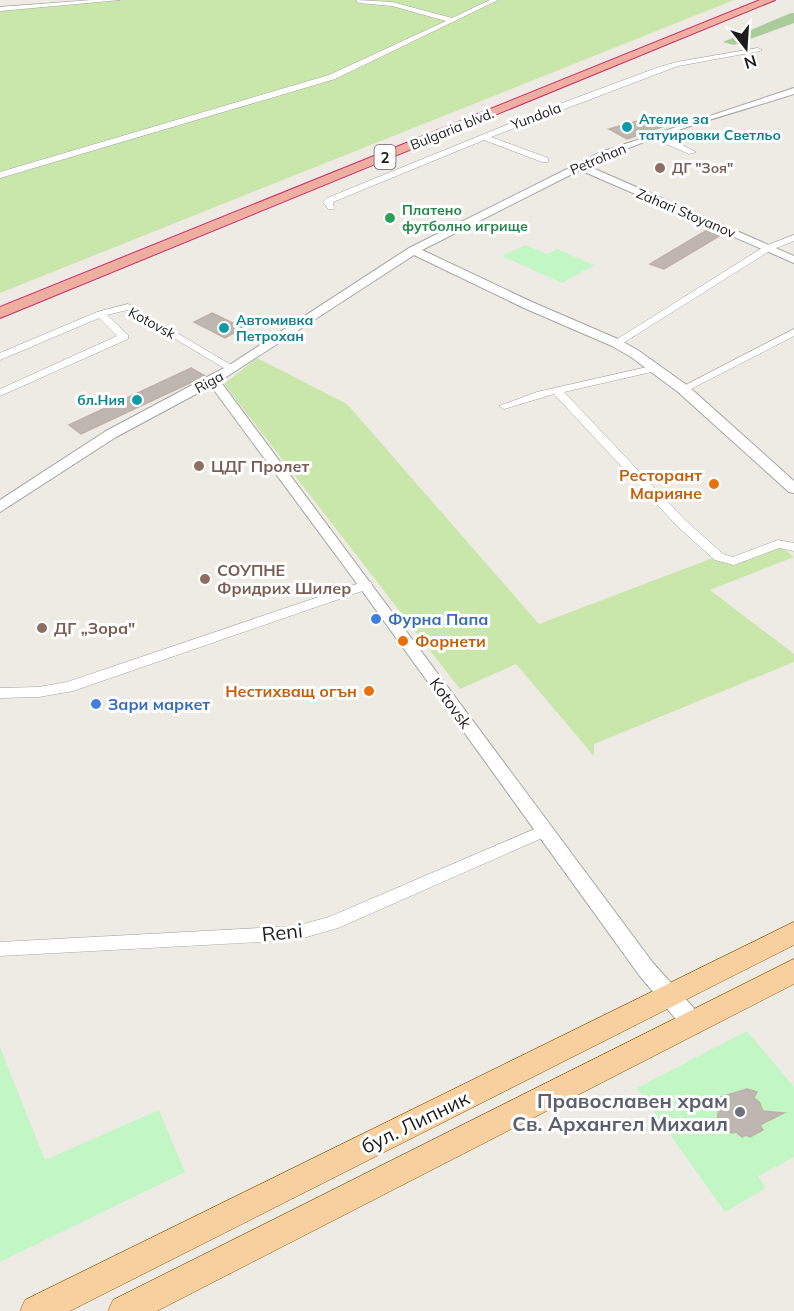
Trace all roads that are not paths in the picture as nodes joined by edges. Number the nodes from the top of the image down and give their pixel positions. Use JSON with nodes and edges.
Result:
{"nodes":[{"id":1,"x":117,"y":0,"type":"edge"},
{"id":2,"x":495,"y":0,"type":"edge"},
{"id":3,"x":752,"y":0,"type":"edge"},
{"id":4,"x":770,"y":0,"type":"edge"},
{"id":5,"x":359,"y":1,"type":"edge"},
{"id":6,"x":0,"y":9,"type":"edge"},
{"id":7,"x":452,"y":20,"type":"junction"},
{"id":8,"x":758,"y":50,"type":"dead end"},
{"id":9,"x":794,"y":92,"type":"edge"},
{"id":10,"x":656,"y":136,"type":"junction"},
{"id":11,"x":484,"y":137,"type":"junction"},
{"id":12,"x":692,"y":153,"type":"dead end"},
{"id":13,"x":545,"y":160,"type":"dead end"},
{"id":14,"x":579,"y":166,"type":"junction"},
{"id":15,"x":0,"y":175,"type":"edge"},
{"id":16,"x":331,"y":207,"type":"dead end"},
{"id":17,"x":794,"y":238,"type":"edge"},
{"id":18,"x":768,"y":248,"type":"junction"},
{"id":19,"x":413,"y":250,"type":"junction"},
{"id":20,"x":794,"y":260,"type":"edge"},
{"id":21,"x":0,"y":303,"type":"edge"},
{"id":22,"x":0,"y":313,"type":"edge"},
{"id":23,"x":100,"y":314,"type":"junction"},
{"id":24,"x":794,"y":332,"type":"edge"},
{"id":25,"x":616,"y":343,"type":"junction"},
{"id":26,"x":0,"y":357,"type":"edge"},
{"id":27,"x":656,"y":368,"type":"junction"},
{"id":28,"x":233,"y":369,"type":"junction"},
{"id":29,"x":213,"y":380,"type":"junction"},
{"id":30,"x":683,"y":389,"type":"junction"},
{"id":31,"x":558,"y":392,"type":"junction"},
{"id":32,"x":0,"y":393,"type":"edge"},
{"id":33,"x":504,"y":406,"type":"dead end"},
{"id":34,"x":794,"y":489,"type":"edge"},
{"id":35,"x":0,"y":507,"type":"edge"},
{"id":36,"x":794,"y":547,"type":"edge"},
{"id":37,"x":366,"y":585,"type":"junction"},
{"id":38,"x":0,"y":693,"type":"edge"},
{"id":39,"x":544,"y":831,"type":"junction"},
{"id":40,"x":794,"y":933,"type":"edge"},
{"id":41,"x":0,"y":949,"type":"edge"},
{"id":42,"x":794,"y":971,"type":"edge"},
{"id":43,"x":668,"y":996,"type":"junction"},
{"id":44,"x":692,"y":1022,"type":"junction"},
{"id":45,"x":36,"y":1311,"type":"edge"},
{"id":46,"x":124,"y":1311,"type":"edge"}],
"edges":[{"from":1,"to":6,"type":"street"},
{"from":2,"to":7,"type":"street"},
{"from":3,"to":21,"type":"highway","name":"Bulgaria blvd.","number":"2"},
{"from":4,"to":22,"type":"highway","name":"Bulgaria blvd.","number":"2"},
{"from":5,"to":7,"type":"street"},
{"from":7,"to":15,"type":"street"},
{"from":8,"to":11,"type":"street","name":"Yundola"},
{"from":9,"to":10,"type":"street","name":"Petrohan"},
{"from":10,"to":12,"type":"street"},
{"from":10,"to":14,"type":"street","name":"Petrohan"},
{"from":11,"to":13,"type":"street"},
{"from":11,"to":16,"type":"street","name":"Yundola"},
{"from":14,"to":18,"type":"street","name":"Zahari Stoyanov"},
{"from":14,"to":19,"type":"street","name":"Petrohan"},
{"from":17,"to":18,"type":"street"},
{"from":18,"to":20,"type":"street","name":"Zahari Stoyanov"},
{"from":18,"to":25,"type":"street"},
{"from":19,"to":25,"type":"street"},
{"from":19,"to":28,"type":"street","name":"Riga"},
{"from":23,"to":26,"type":"street","name":"Kotovsk"},
{"from":23,"to":28,"type":"street","name":"Kotovsk"},
{"from":23,"to":32,"type":"street"},
{"from":24,"to":30,"type":"street"},
{"from":25,"to":27,"type":"street"},
{"from":27,"to":30,"type":"street"},
{"from":27,"to":31,"type":"street"},
{"from":28,"to":29,"type":"street","name":"Riga"},
{"from":29,"to":35,"type":"street","name":"Riga"},
{"from":29,"to":37,"type":"street","name":"Kotovsk"},
{"from":30,"to":34,"type":"street"},
{"from":31,"to":33,"type":"street"},
{"from":31,"to":36,"type":"street"},
{"from":37,"to":38,"type":"street"},
{"from":37,"to":39,"type":"street","name":"Kotovsk"},
{"from":39,"to":41,"type":"street","name":"Reni"},
{"from":39,"to":43,"type":"street","name":"Kotovsk"},
{"from":40,"to":43,"type":"main road","name":"бул. Липник"},
{"from":42,"to":44,"type":"main road","name":"бул. Липник"},
{"from":43,"to":44,"type":"street","name":"Kotovsk"},
{"from":43,"to":45,"type":"main road","name":"бул. Липник"},
{"from":44,"to":46,"type":"main road","name":"бул. Липник"}]}
